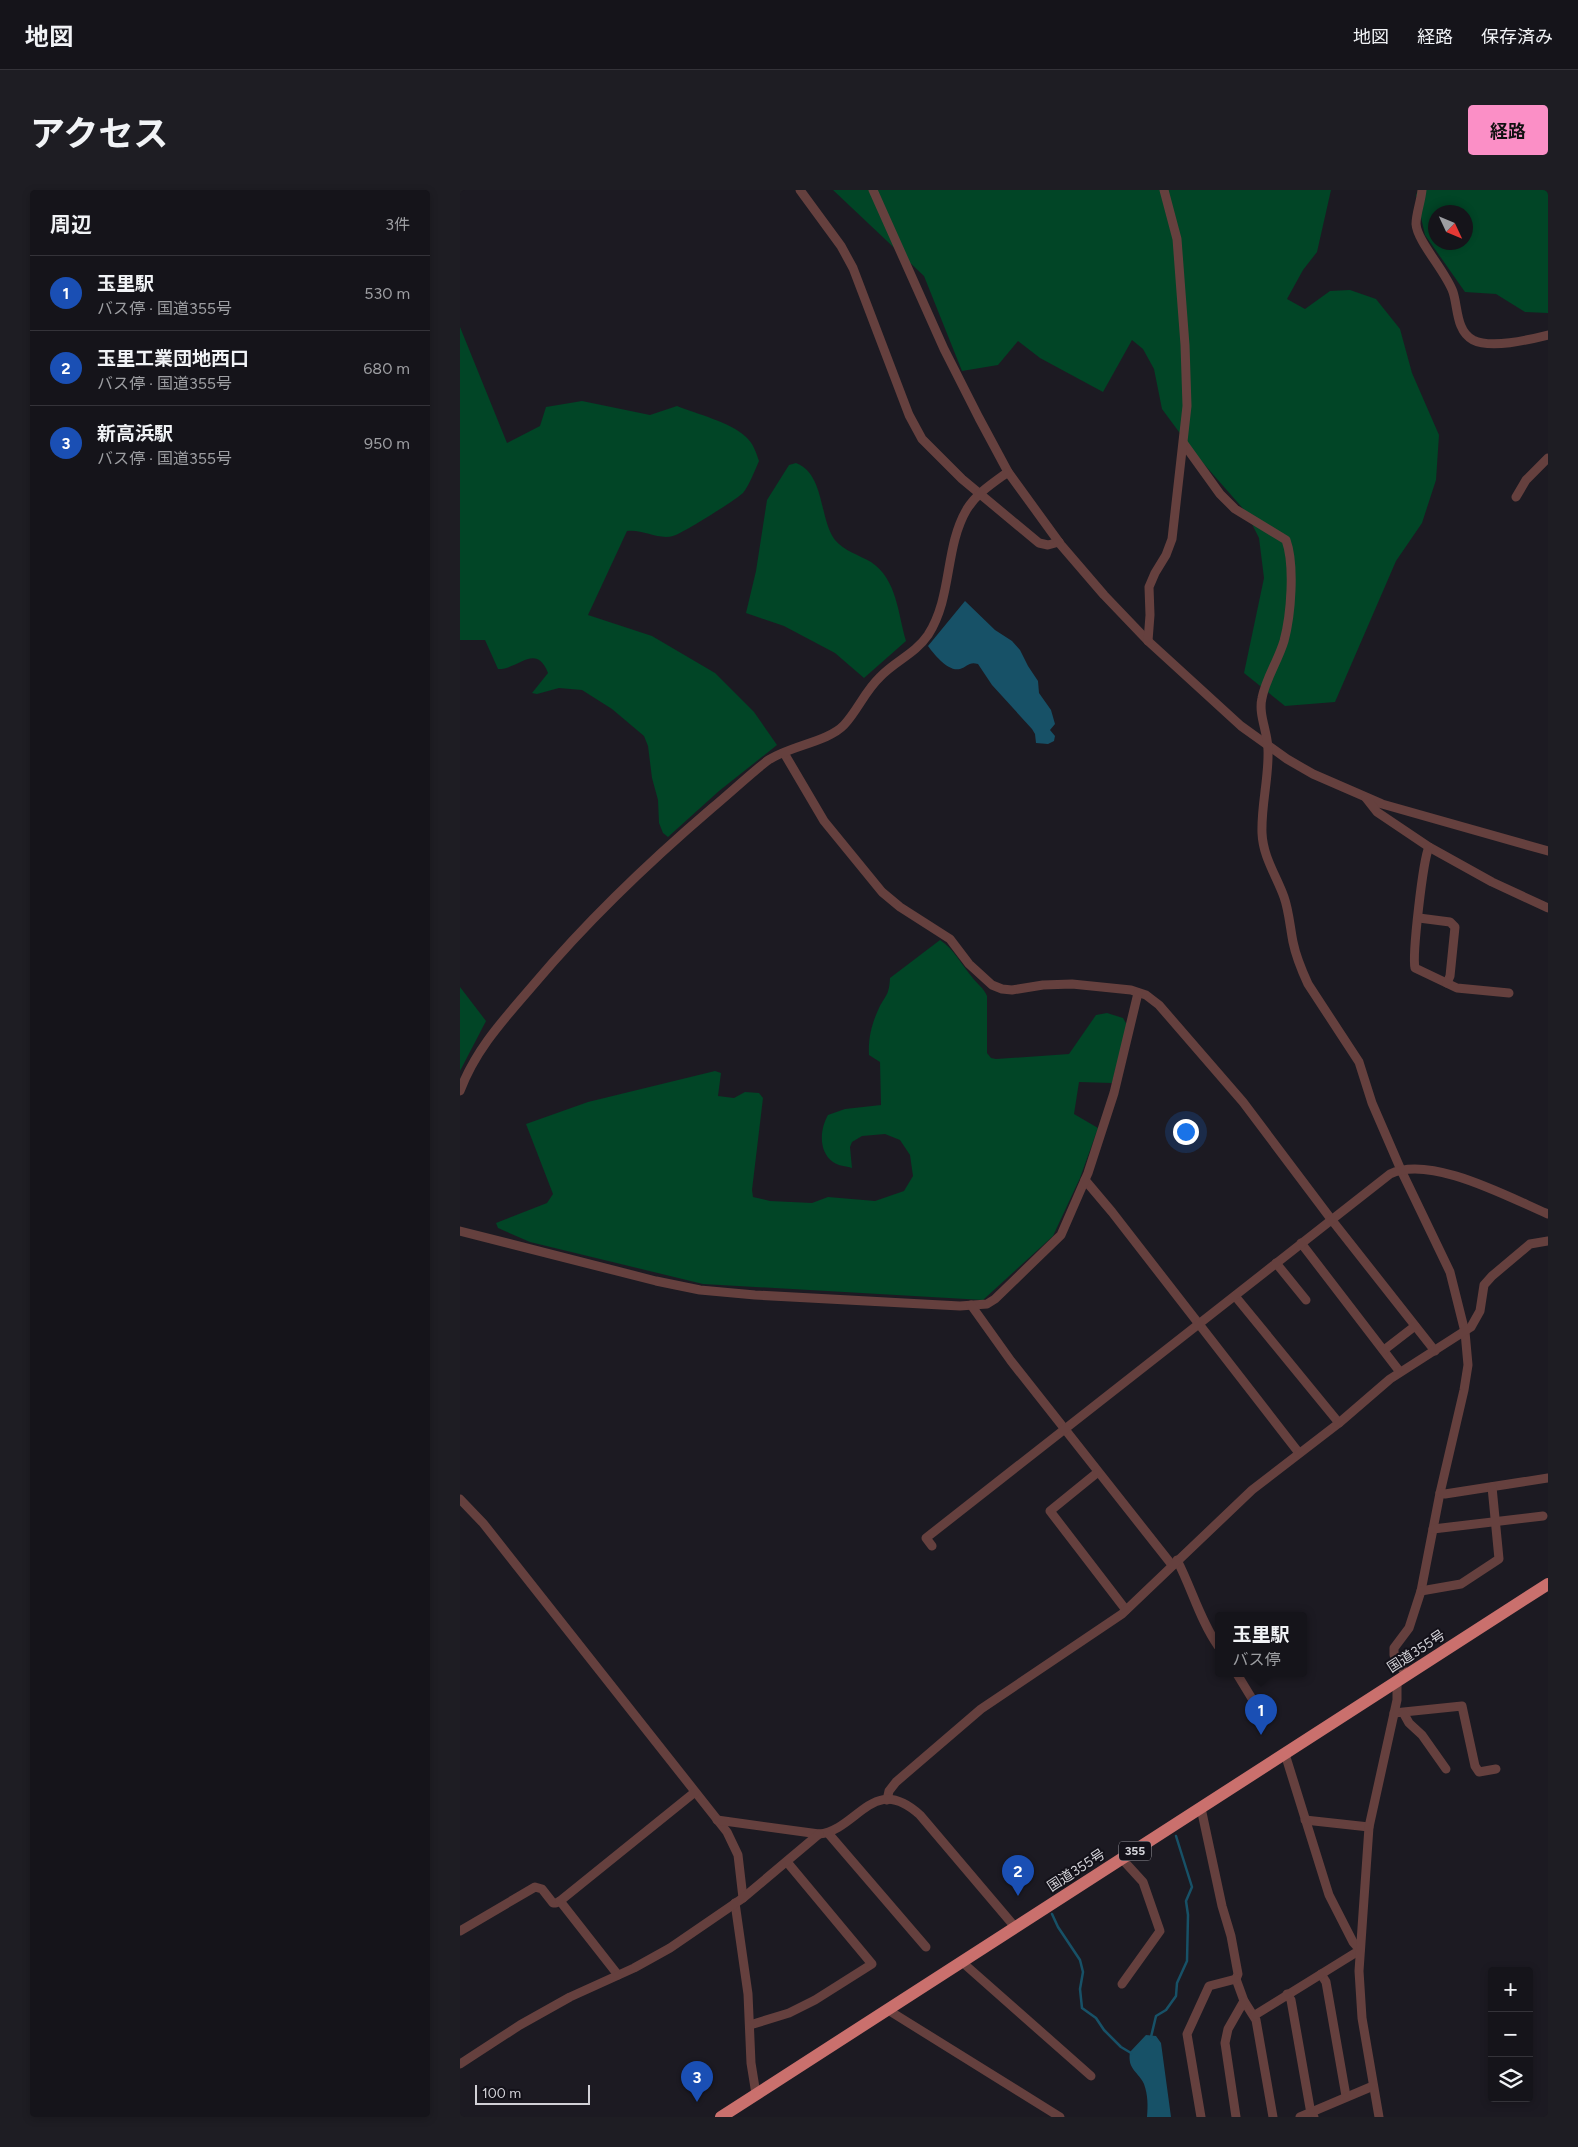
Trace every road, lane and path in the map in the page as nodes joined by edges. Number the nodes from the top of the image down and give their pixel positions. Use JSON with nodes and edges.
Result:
{"nodes":[{"id":1,"x":800,"y":190,"type":"edge"},
{"id":2,"x":873,"y":190,"type":"edge"},
{"id":3,"x":1164,"y":190,"type":"edge"},
{"id":4,"x":1422,"y":190,"type":"edge"},
{"id":5,"x":1548,"y":335,"type":"edge"},
{"id":6,"x":1184,"y":444,"type":"junction"},
{"id":7,"x":1548,"y":458,"type":"edge"},
{"id":8,"x":1008,"y":472,"type":"junction"},
{"id":9,"x":979,"y":493,"type":"junction"},
{"id":10,"x":1516,"y":497,"type":"dead end"},
{"id":11,"x":1059,"y":542,"type":"junction"},
{"id":12,"x":1148,"y":640,"type":"junction"},
{"id":13,"x":1268,"y":746,"type":"junction"},
{"id":14,"x":784,"y":753,"type":"junction"},
{"id":15,"x":1366,"y":798,"type":"junction"},
{"id":16,"x":1430,"y":847,"type":"junction"},
{"id":17,"x":1548,"y":851,"type":"edge"},
{"id":18,"x":1548,"y":908,"type":"edge"},
{"id":19,"x":1419,"y":918,"type":"junction"},
{"id":20,"x":1447,"y":983,"type":"junction"},
{"id":21,"x":1138,"y":993,"type":"junction"},
{"id":22,"x":1509,"y":993,"type":"dead end"},
{"id":23,"x":460,"y":1091,"type":"edge"},
{"id":24,"x":1402,"y":1170,"type":"junction"},
{"id":25,"x":1085,"y":1180,"type":"junction"},
{"id":26,"x":1548,"y":1214,"type":"edge"},
{"id":27,"x":1331,"y":1220,"type":"junction"},
{"id":28,"x":460,"y":1231,"type":"edge"},
{"id":29,"x":1548,"y":1241,"type":"edge"},
{"id":30,"x":1301,"y":1243,"type":"junction"},
{"id":31,"x":1276,"y":1263,"type":"junction"},
{"id":32,"x":1235,"y":1296,"type":"junction"},
{"id":33,"x":1306,"y":1300,"type":"dead end"},
{"id":34,"x":971,"y":1305,"type":"junction"},
{"id":35,"x":1198,"y":1324,"type":"junction"},
{"id":36,"x":1415,"y":1326,"type":"junction"},
{"id":37,"x":1465,"y":1332,"type":"junction"},
{"id":38,"x":1384,"y":1350,"type":"junction"},
{"id":39,"x":1435,"y":1351,"type":"junction"},
{"id":40,"x":1400,"y":1372,"type":"junction"},
{"id":41,"x":1339,"y":1423,"type":"junction"},
{"id":42,"x":1064,"y":1430,"type":"junction"},
{"id":43,"x":1299,"y":1453,"type":"junction"},
{"id":44,"x":1098,"y":1472,"type":"junction"},
{"id":45,"x":1548,"y":1478,"type":"edge"},
{"id":46,"x":1492,"y":1487,"type":"junction"},
{"id":47,"x":1440,"y":1493,"type":"junction"},
{"id":48,"x":460,"y":1499,"type":"edge"},
{"id":49,"x":1543,"y":1516,"type":"dead end"},
{"id":50,"x":1496,"y":1522,"type":"junction"},
{"id":51,"x":1433,"y":1529,"type":"junction"},
{"id":52,"x":932,"y":1546,"type":"dead end"},
{"id":53,"x":1175,"y":1563,"type":"junction"},
{"id":54,"x":1548,"y":1584,"type":"edge"},
{"id":55,"x":1422,"y":1591,"type":"junction"},
{"id":56,"x":1126,"y":1610,"type":"junction"},
{"id":57,"x":1215,"y":1642,"type":"edge"},
{"id":58,"x":1239,"y":1677,"type":"edge"},
{"id":59,"x":1401,"y":1678,"type":"junction"},
{"id":60,"x":1394,"y":1714,"type":"junction"},
{"id":61,"x":1404,"y":1714,"type":"junction"},
{"id":62,"x":1265,"y":1720,"type":"dead end"},
{"id":63,"x":1285,"y":1754,"type":"junction"},
{"id":64,"x":1446,"y":1769,"type":"dead end"},
{"id":65,"x":1496,"y":1769,"type":"dead end"},
{"id":66,"x":695,"y":1792,"type":"junction"},
{"id":67,"x":887,"y":1800,"type":"junction"},
{"id":68,"x":1202,"y":1808,"type":"junction"},
{"id":69,"x":717,"y":1820,"type":"junction"},
{"id":70,"x":1305,"y":1820,"type":"junction"},
{"id":71,"x":1369,"y":1827,"type":"junction"},
{"id":72,"x":823,"y":1834,"type":"junction"},
{"id":73,"x":1122,"y":1859,"type":"junction"},
{"id":74,"x":787,"y":1862,"type":"junction"},
{"id":75,"x":560,"y":1901,"type":"junction"},
{"id":76,"x":739,"y":1901,"type":"junction"},
{"id":77,"x":1015,"y":1927,"type":"junction"},
{"id":78,"x":460,"y":1931,"type":"edge"},
{"id":79,"x":926,"y":1947,"type":"dead end"},
{"id":80,"x":1360,"y":1950,"type":"junction"},
{"id":81,"x":962,"y":1962,"type":"junction"},
{"id":82,"x":1321,"y":1974,"type":"junction"},
{"id":83,"x":618,"y":1975,"type":"junction"},
{"id":84,"x":1236,"y":1979,"type":"junction"},
{"id":85,"x":1122,"y":1984,"type":"dead end"},
{"id":86,"x":1287,"y":1994,"type":"junction"},
{"id":87,"x":1244,"y":2001,"type":"junction"},
{"id":88,"x":888,"y":2010,"type":"junction"},
{"id":89,"x":1254,"y":2015,"type":"junction"},
{"id":90,"x":750,"y":2025,"type":"junction"},
{"id":91,"x":460,"y":2064,"type":"edge"},
{"id":92,"x":1091,"y":2076,"type":"dead end"},
{"id":93,"x":1373,"y":2086,"type":"junction"},
{"id":94,"x":756,"y":2094,"type":"junction"},
{"id":95,"x":1346,"y":2096,"type":"junction"},
{"id":96,"x":1049,"y":2114,"type":"edge"},
{"id":97,"x":1313,"y":2114,"type":"edge"},
{"id":98,"x":721,"y":2117,"type":"edge"},
{"id":99,"x":1060,"y":2117,"type":"edge"},
{"id":100,"x":1201,"y":2117,"type":"edge"},
{"id":101,"x":1236,"y":2117,"type":"edge"},
{"id":102,"x":1273,"y":2117,"type":"edge"},
{"id":103,"x":1300,"y":2117,"type":"edge"},
{"id":104,"x":1379,"y":2117,"type":"edge"}],
"edges":[{"from":1,"to":9,"type":"street"},
{"from":2,"to":8,"type":"street"},
{"from":3,"to":6,"type":"street"},
{"from":4,"to":5,"type":"street"},
{"from":6,"to":12,"type":"street"},
{"from":6,"to":13,"type":"street"},
{"from":7,"to":10,"type":"street"},
{"from":8,"to":9,"type":"street"},
{"from":8,"to":11,"type":"street"},
{"from":9,"to":11,"type":"street"},
{"from":9,"to":14,"type":"street"},
{"from":11,"to":12,"type":"street"},
{"from":12,"to":13,"type":"street"},
{"from":13,"to":15,"type":"street"},
{"from":13,"to":24,"type":"street"},
{"from":14,"to":21,"type":"street"},
{"from":14,"to":23,"type":"street"},
{"from":15,"to":16,"type":"street"},
{"from":15,"to":17,"type":"street"},
{"from":16,"to":18,"type":"street"},
{"from":16,"to":19,"type":"street"},
{"from":19,"to":20,"type":"street"},
{"from":19,"to":20,"type":"street"},
{"from":20,"to":22,"type":"street"},
{"from":21,"to":25,"type":"street"},
{"from":21,"to":27,"type":"street"},
{"from":24,"to":26,"type":"street"},
{"from":24,"to":27,"type":"street"},
{"from":24,"to":37,"type":"street"},
{"from":25,"to":34,"type":"street"},
{"from":25,"to":35,"type":"street"},
{"from":27,"to":30,"type":"street"},
{"from":27,"to":36,"type":"street"},
{"from":28,"to":34,"type":"street"},
{"from":29,"to":37,"type":"street"},
{"from":30,"to":31,"type":"street"},
{"from":30,"to":38,"type":"street"},
{"from":31,"to":32,"type":"street"},
{"from":31,"to":33,"type":"street"},
{"from":32,"to":35,"type":"street"},
{"from":32,"to":41,"type":"street"},
{"from":34,"to":42,"type":"street"},
{"from":35,"to":42,"type":"street"},
{"from":35,"to":43,"type":"street"},
{"from":36,"to":38,"type":"street"},
{"from":36,"to":39,"type":"street"},
{"from":37,"to":39,"type":"street"},
{"from":37,"to":47,"type":"street"},
{"from":38,"to":40,"type":"street"},
{"from":39,"to":40,"type":"street"},
{"from":40,"to":41,"type":"street"},
{"from":41,"to":43,"type":"street"},
{"from":42,"to":44,"type":"street"},
{"from":42,"to":52,"type":"street"},
{"from":43,"to":53,"type":"street"},
{"from":44,"to":53,"type":"street"},
{"from":44,"to":56,"type":"street"},
{"from":45,"to":46,"type":"street"},
{"from":46,"to":47,"type":"street"},
{"from":46,"to":50,"type":"street"},
{"from":47,"to":51,"type":"street"},
{"from":48,"to":66,"type":"street"},
{"from":49,"to":50,"type":"street"},
{"from":50,"to":51,"type":"street"},
{"from":50,"to":55,"type":"street"},
{"from":51,"to":55,"type":"street"},
{"from":53,"to":56,"type":"street"},
{"from":53,"to":57,"type":"street"},
{"from":54,"to":59,"type":"highway","name":"国道355号","number":"355"},
{"from":55,"to":59,"type":"street"},
{"from":56,"to":67,"type":"street"},
{"from":58,"to":62,"type":"street"},
{"from":59,"to":60,"type":"street"},
{"from":59,"to":63,"type":"highway","name":"国道355号","number":"355"},
{"from":60,"to":61,"type":"street"},
{"from":60,"to":71,"type":"street"},
{"from":61,"to":64,"type":"street"},
{"from":61,"to":65,"type":"street"},
{"from":63,"to":68,"type":"highway","name":"国道355号","number":"355"},
{"from":63,"to":70,"type":"street"},
{"from":66,"to":69,"type":"street"},
{"from":66,"to":75,"type":"street"},
{"from":67,"to":72,"type":"street"},
{"from":67,"to":77,"type":"street"},
{"from":68,"to":73,"type":"highway","name":"国道355号","number":"355"},
{"from":68,"to":84,"type":"street"},
{"from":69,"to":72,"type":"street"},
{"from":69,"to":76,"type":"street"},
{"from":70,"to":71,"type":"street"},
{"from":70,"to":80,"type":"street"},
{"from":71,"to":80,"type":"street"},
{"from":72,"to":74,"type":"street"},
{"from":72,"to":79,"type":"street"},
{"from":73,"to":77,"type":"highway","name":"国道355号","number":"355"},
{"from":73,"to":85,"type":"street"},
{"from":74,"to":76,"type":"street"},
{"from":74,"to":90,"type":"street"},
{"from":75,"to":78,"type":"street"},
{"from":75,"to":83,"type":"street"},
{"from":76,"to":83,"type":"street"},
{"from":76,"to":90,"type":"street"},
{"from":77,"to":81,"type":"highway","name":"国道355号","number":"355"},
{"from":80,"to":82,"type":"street"},
{"from":80,"to":93,"type":"street"},
{"from":81,"to":88,"type":"highway","name":"国道355号","number":"355"},
{"from":81,"to":92,"type":"street"},
{"from":82,"to":86,"type":"street"},
{"from":82,"to":95,"type":"street"},
{"from":83,"to":91,"type":"street"},
{"from":84,"to":87,"type":"street"},
{"from":84,"to":100,"type":"street"},
{"from":86,"to":89,"type":"street"},
{"from":86,"to":97,"type":"street"},
{"from":87,"to":89,"type":"street"},
{"from":87,"to":101,"type":"street"},
{"from":88,"to":94,"type":"highway","name":"国道355号","number":"355"},
{"from":88,"to":96,"type":"street"},
{"from":89,"to":102,"type":"street"},
{"from":90,"to":94,"type":"street"},
{"from":93,"to":95,"type":"street"},
{"from":93,"to":104,"type":"street"},
{"from":94,"to":98,"type":"highway","name":"国道355号","number":"355"},
{"from":95,"to":97,"type":"street"},
{"from":96,"to":99,"type":"street"},
{"from":97,"to":103,"type":"street"}]}
